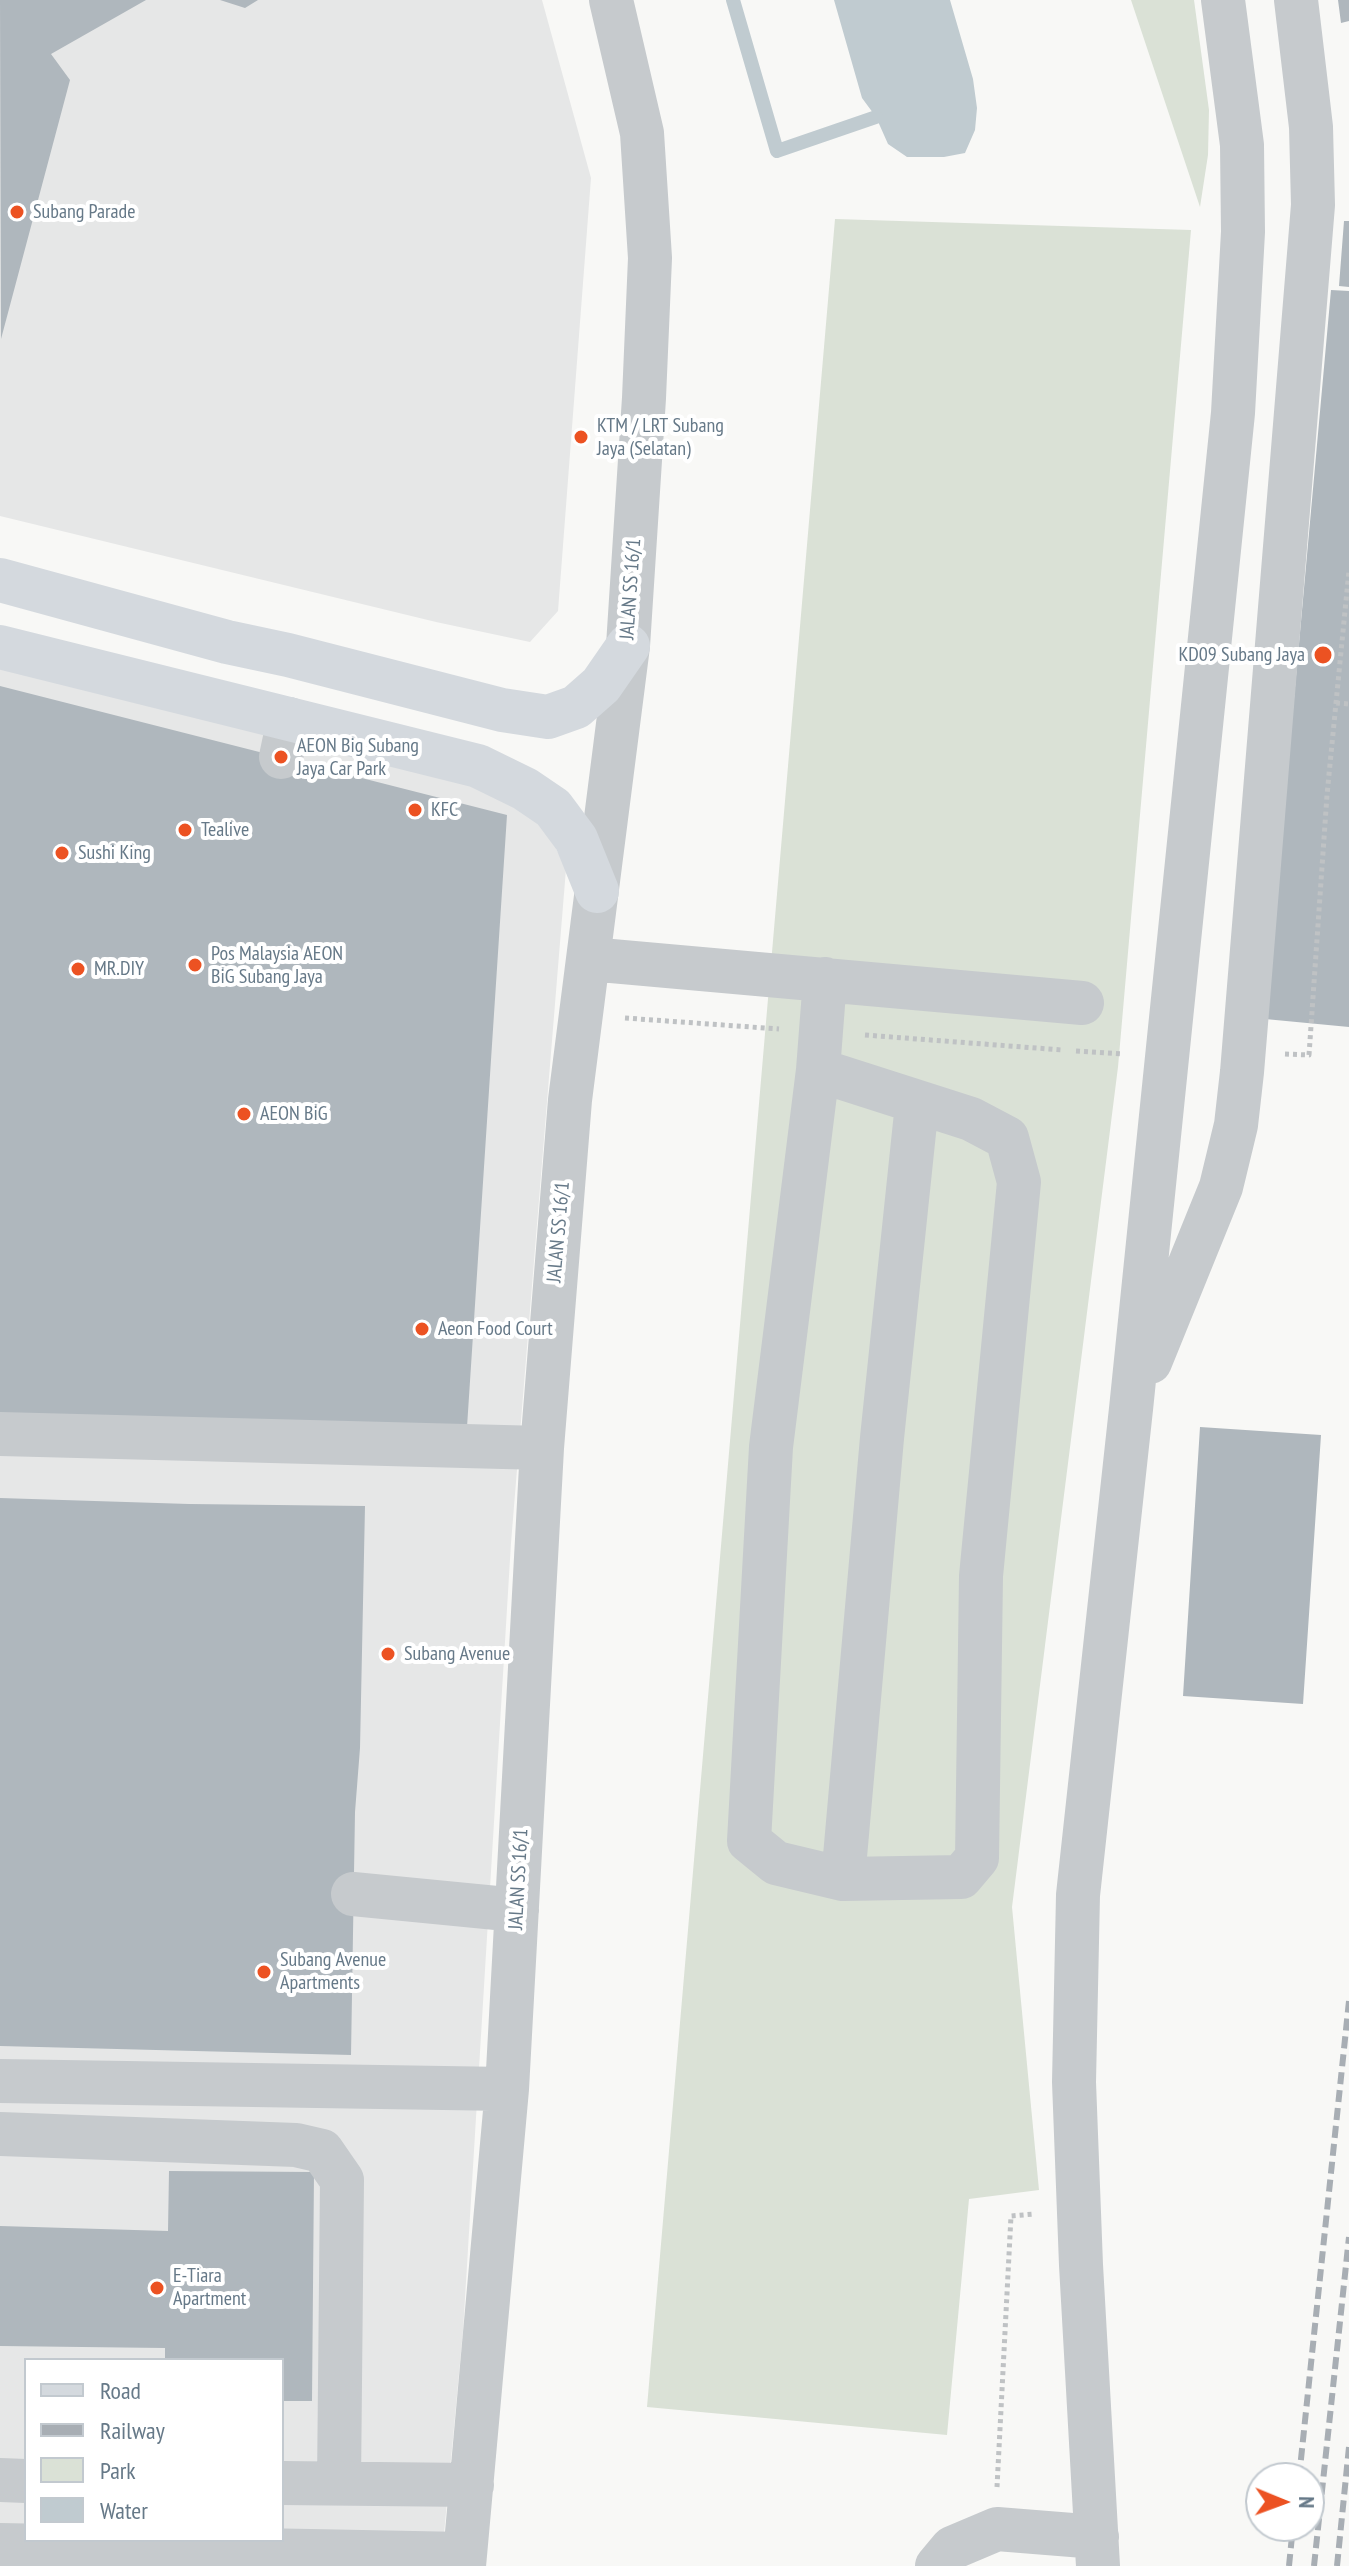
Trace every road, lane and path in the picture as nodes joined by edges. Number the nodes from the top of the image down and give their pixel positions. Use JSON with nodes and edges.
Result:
{"nodes":[{"id":1,"x":611,"y":0,"type":"edge"},
{"id":2,"x":1223,"y":0,"type":"edge"},
{"id":3,"x":1296,"y":0,"type":"edge"},
{"id":4,"x":1349,"y":570,"type":"edge"},
{"id":5,"x":0,"y":580,"type":"edge"},
{"id":6,"x":1347,"y":629,"type":"edge"},
{"id":7,"x":628,"y":646,"type":"junction"},
{"id":8,"x":0,"y":647,"type":"edge"},
{"id":9,"x":1336,"y":703,"type":"junction"},
{"id":10,"x":1349,"y":704,"type":"edge"},
{"id":11,"x":597,"y":891,"type":"junction"},
{"id":12,"x":589,"y":959,"type":"junction"},
{"id":13,"x":825,"y":979,"type":"junction"},
{"id":14,"x":1082,"y":1003,"type":"dead end"},
{"id":15,"x":581,"y":1015,"type":"junction"},
{"id":16,"x":819,"y":1051,"type":"junction"},
{"id":17,"x":1282,"y":1053,"type":"dead end"},
{"id":18,"x":1167,"y":1057,"type":"junction"},
{"id":19,"x":917,"y":1104,"type":"junction"},
{"id":20,"x":1131,"y":1409,"type":"junction"},
{"id":21,"x":0,"y":1434,"type":"edge"},
{"id":22,"x":542,"y":1448,"type":"junction"},
{"id":23,"x":843,"y":1879,"type":"junction"},
{"id":24,"x":353,"y":1894,"type":"dead end"},
{"id":25,"x":517,"y":1910,"type":"junction"},
{"id":26,"x":0,"y":2081,"type":"edge"},
{"id":27,"x":507,"y":2089,"type":"junction"},
{"id":28,"x":0,"y":2134,"type":"edge"},
{"id":29,"x":1039,"y":2214,"type":"dead end"},
{"id":30,"x":0,"y":2480,"type":"edge"},
{"id":31,"x":24,"y":2481,"type":"edge"},
{"id":32,"x":284,"y":2483,"type":"edge"},
{"id":33,"x":339,"y":2483,"type":"junction"},
{"id":34,"x":472,"y":2485,"type":"junction"},
{"id":35,"x":997,"y":2488,"type":"dead end"},
{"id":36,"x":0,"y":2545,"type":"edge"},
{"id":37,"x":1098,"y":2552,"type":"edge"},
{"id":38,"x":326,"y":2559,"type":"edge"},
{"id":39,"x":465,"y":2560,"type":"edge"},
{"id":40,"x":937,"y":2566,"type":"edge"}],
"edges":[{"from":1,"to":7,"type":"street","name":"JALAN SS 16/1"},
{"from":2,"to":18,"type":"street"},
{"from":3,"to":20,"type":"street"},
{"from":4,"to":6,"type":"path"},
{"from":5,"to":7,"type":"main road"},
{"from":6,"to":9,"type":"path"},
{"from":7,"to":11,"type":"street","name":"JALAN SS 16/1"},
{"from":8,"to":11,"type":"main road"},
{"from":9,"to":10,"type":"path"},
{"from":9,"to":17,"type":"path"},
{"from":11,"to":12,"type":"street","name":"JALAN SS 16/1"},
{"from":12,"to":13,"type":"street"},
{"from":12,"to":15,"type":"street","name":"JALAN SS 16/1"},
{"from":13,"to":14,"type":"street"},
{"from":13,"to":16,"type":"street"},
{"from":15,"to":16,"type":"path"},
{"from":15,"to":22,"type":"street","name":"JALAN SS 16/1"},
{"from":16,"to":18,"type":"path"},
{"from":16,"to":19,"type":"street"},
{"from":16,"to":23,"type":"street"},
{"from":18,"to":20,"type":"street"},
{"from":19,"to":23,"type":"street"},
{"from":19,"to":23,"type":"street"},
{"from":20,"to":37,"type":"street"},
{"from":21,"to":22,"type":"street"},
{"from":22,"to":25,"type":"street","name":"JALAN SS 16/1"},
{"from":24,"to":25,"type":"street"},
{"from":25,"to":27,"type":"street","name":"JALAN SS 16/1"},
{"from":26,"to":27,"type":"street"},
{"from":27,"to":34,"type":"street","name":"JALAN SS 16/1"},
{"from":28,"to":33,"type":"street"},
{"from":29,"to":35,"type":"path"},
{"from":30,"to":31,"type":"street"},
{"from":32,"to":33,"type":"street"},
{"from":33,"to":34,"type":"street"},
{"from":34,"to":39,"type":"street","name":"JALAN SS 16/1"},
{"from":36,"to":38,"type":"street"},
{"from":37,"to":40,"type":"street"},
{"from":38,"to":39,"type":"street"}]}
